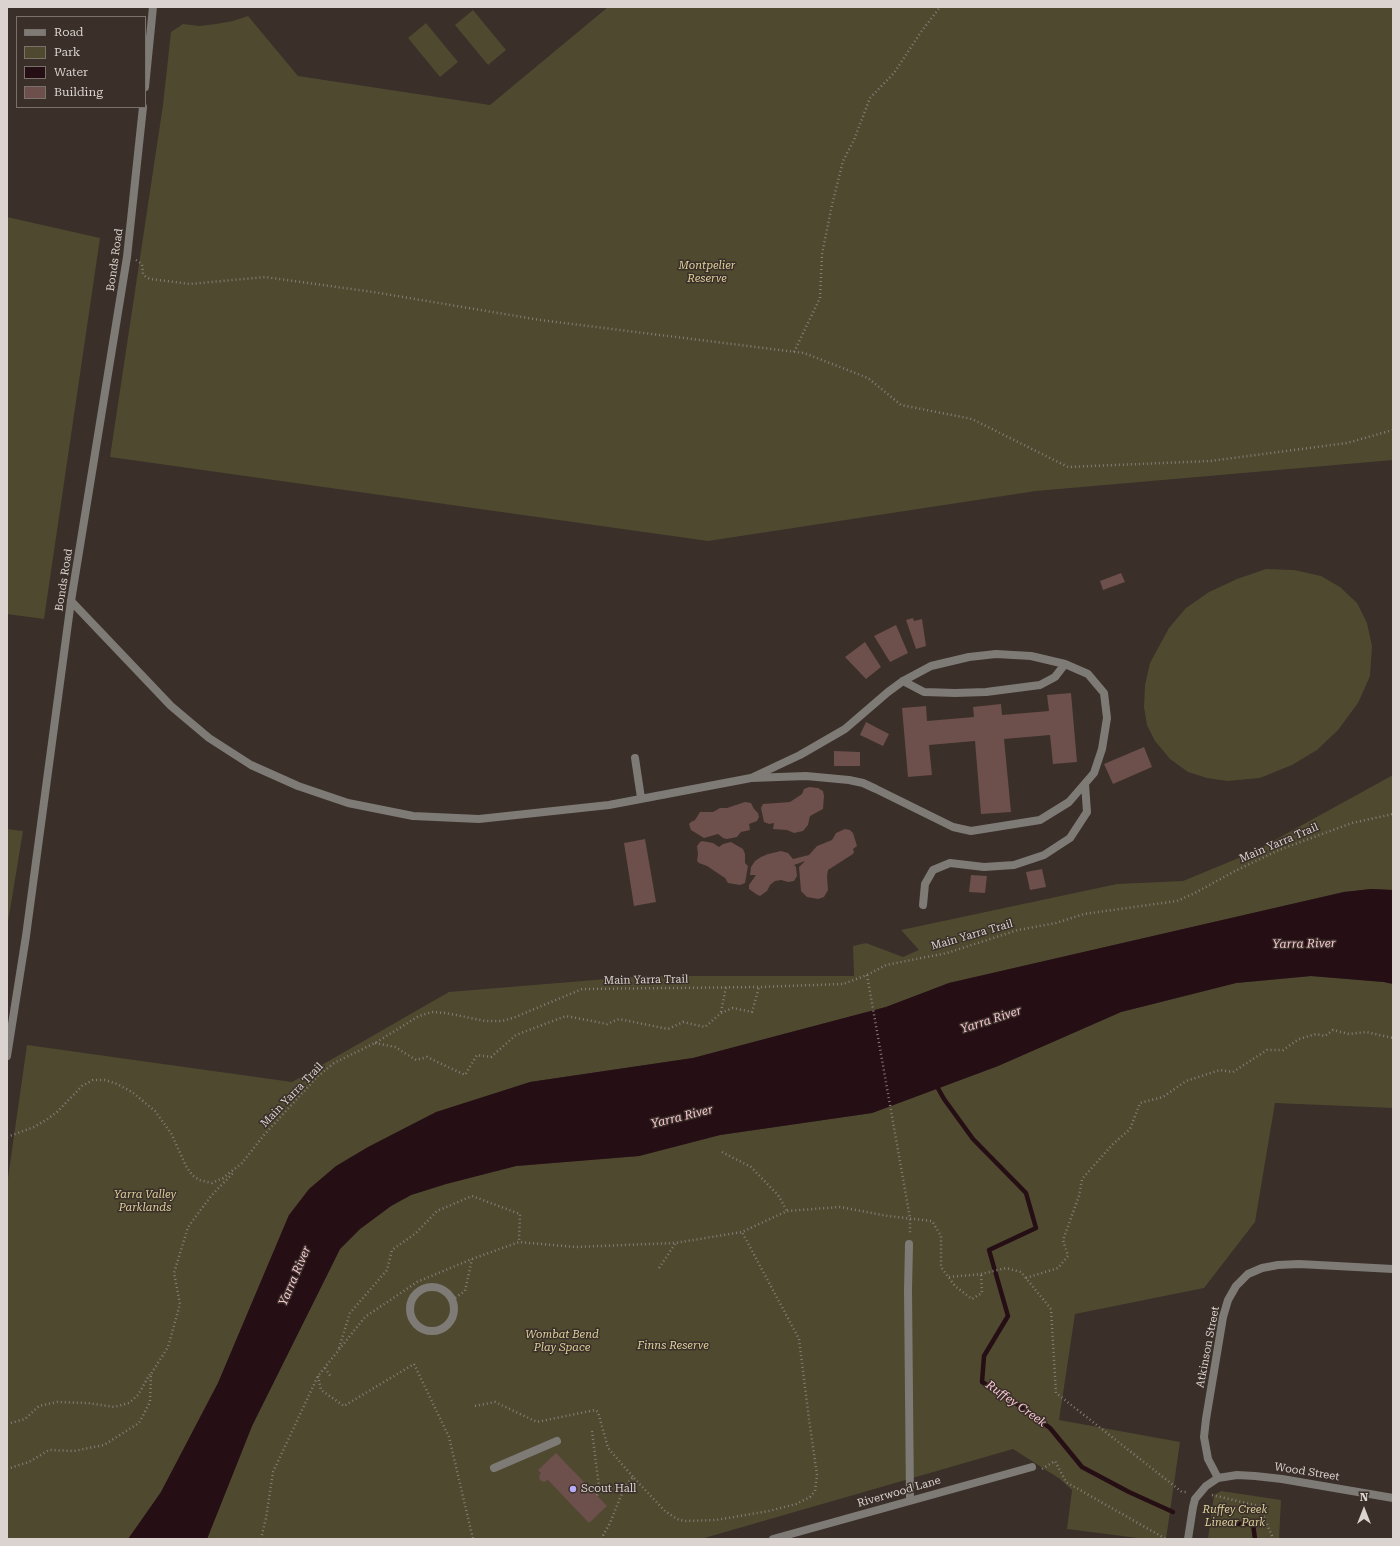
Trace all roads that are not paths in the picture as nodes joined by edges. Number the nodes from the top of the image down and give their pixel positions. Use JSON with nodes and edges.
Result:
{"nodes":[{"id":1,"x":154,"y":7,"type":"edge"},
{"id":2,"x":146,"y":79,"type":"edge"},
{"id":3,"x":143,"y":108,"type":"edge"},
{"id":4,"x":71,"y":601,"type":"junction"},
{"id":5,"x":1065,"y":664,"type":"junction"},
{"id":6,"x":903,"y":681,"type":"junction"},
{"id":7,"x":635,"y":758,"type":"dead end"},
{"id":8,"x":751,"y":778,"type":"junction"},
{"id":9,"x":1085,"y":784,"type":"junction"},
{"id":10,"x":641,"y":798,"type":"junction"},
{"id":11,"x":923,"y":905,"type":"dead end"},
{"id":12,"x":7,"y":1056,"type":"edge"},
{"id":13,"x":909,"y":1244,"type":"road end"},
{"id":14,"x":1393,"y":1269,"type":"edge"},
{"id":15,"x":452,"y":1300,"type":"joint"},
{"id":16,"x":557,"y":1441,"type":"dead end"},
{"id":17,"x":1032,"y":1467,"type":"dead end"},
{"id":18,"x":494,"y":1468,"type":"dead end"},
{"id":19,"x":1218,"y":1478,"type":"junction"},
{"id":20,"x":1393,"y":1498,"type":"edge"},
{"id":21,"x":910,"y":1500,"type":"junction"},
{"id":22,"x":773,"y":1539,"type":"edge"},
{"id":23,"x":1188,"y":1539,"type":"edge"}],
"edges":[{"from":1,"to":2,"type":"street"},
{"from":3,"to":4,"type":"street","name":"Bonds Road"},
{"from":4,"to":10,"type":"street"},
{"from":4,"to":12,"type":"street","name":"Bonds Road"},
{"from":5,"to":6,"type":"street"},
{"from":5,"to":6,"type":"street"},
{"from":5,"to":9,"type":"street"},
{"from":6,"to":8,"type":"street"},
{"from":7,"to":10,"type":"street"},
{"from":8,"to":9,"type":"street"},
{"from":8,"to":10,"type":"street"},
{"from":9,"to":11,"type":"street"},
{"from":13,"to":21,"type":"street"},
{"from":14,"to":19,"type":"street","name":"Atkinson Street"},
{"from":15,"to":15,"type":"street"},
{"from":16,"to":18,"type":"street"},
{"from":17,"to":21,"type":"street","name":"Riverwood Lane"},
{"from":19,"to":20,"type":"street","name":"Wood Street"},
{"from":19,"to":23,"type":"street"},
{"from":21,"to":22,"type":"street","name":"Riverwood Lane"}]}
